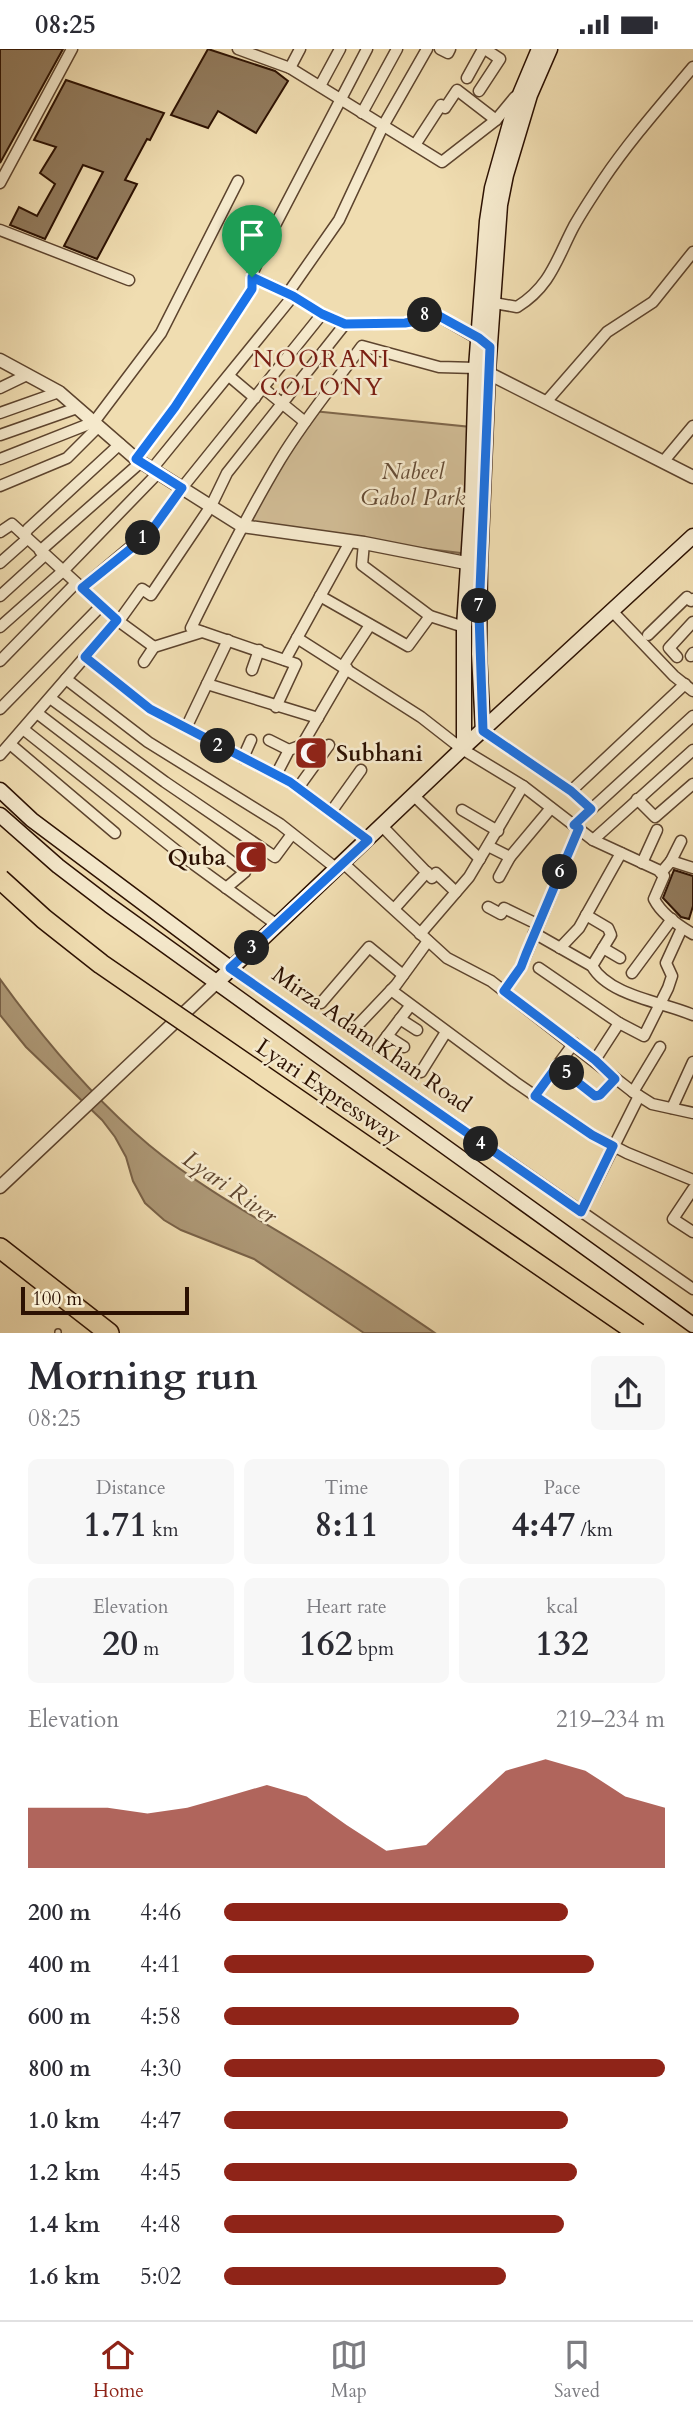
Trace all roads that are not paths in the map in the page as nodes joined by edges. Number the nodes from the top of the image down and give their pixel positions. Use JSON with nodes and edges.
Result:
{"nodes":[{"id":1,"x":72,"y":49,"type":"edge"},
{"id":2,"x":238,"y":49,"type":"edge"},
{"id":3,"x":300,"y":49,"type":"edge"},
{"id":4,"x":340,"y":49,"type":"edge"},
{"id":5,"x":367,"y":49,"type":"edge"},
{"id":6,"x":397,"y":49,"type":"edge"},
{"id":7,"x":427,"y":49,"type":"edge"},
{"id":8,"x":440,"y":49,"type":"edge"},
{"id":9,"x":450,"y":49,"type":"edge"},
{"id":10,"x":484,"y":49,"type":"edge"},
{"id":11,"x":539,"y":49,"type":"edge"},
{"id":12,"x":550,"y":49,"type":"edge"},
{"id":13,"x":693,"y":67,"type":"edge"},
{"id":14,"x":290,"y":68,"type":"junction"},
{"id":15,"x":467,"y":78,"type":"dead end"},
{"id":16,"x":320,"y":86,"type":"junction"},
{"id":17,"x":527,"y":90,"type":"junction"},
{"id":18,"x":479,"y":92,"type":"dead end"},
{"id":19,"x":342,"y":100,"type":"junction"},
{"id":20,"x":362,"y":113,"type":"junction"},
{"id":21,"x":496,"y":120,"type":"junction"},
{"id":22,"x":383,"y":126,"type":"junction"},
{"id":23,"x":415,"y":145,"type":"junction"},
{"id":24,"x":238,"y":181,"type":"dead end"},
{"id":25,"x":0,"y":183,"type":"edge"},
{"id":26,"x":0,"y":230,"type":"edge"},
{"id":27,"x":693,"y":252,"type":"edge"},
{"id":28,"x":252,"y":277,"type":"junction"},
{"id":29,"x":129,"y":280,"type":"dead end"},
{"id":30,"x":291,"y":294,"type":"junction"},
{"id":31,"x":494,"y":303,"type":"junction"},
{"id":32,"x":322,"y":314,"type":"junction"},
{"id":33,"x":345,"y":324,"type":"junction"},
{"id":34,"x":484,"y":343,"type":"junction"},
{"id":35,"x":0,"y":360,"type":"edge"},
{"id":36,"x":482,"y":370,"type":"junction"},
{"id":37,"x":27,"y":375,"type":"junction"},
{"id":38,"x":229,"y":376,"type":"junction"},
{"id":39,"x":0,"y":388,"type":"edge"},
{"id":40,"x":263,"y":388,"type":"junction"},
{"id":41,"x":59,"y":392,"type":"junction"},
{"id":42,"x":255,"y":398,"type":"junction"},
{"id":43,"x":546,"y":402,"type":"junction"},
{"id":44,"x":282,"y":404,"type":"junction"},
{"id":45,"x":77,"y":408,"type":"junction"},
{"id":46,"x":0,"y":413,"type":"edge"},
{"id":47,"x":305,"y":422,"type":"junction"},
{"id":48,"x":97,"y":424,"type":"junction"},
{"id":49,"x":693,"y":426,"type":"edge"},
{"id":50,"x":0,"y":435,"type":"edge"},
{"id":51,"x":120,"y":444,"type":"junction"},
{"id":52,"x":0,"y":459,"type":"edge"},
{"id":53,"x":663,"y":462,"type":"junction"},
{"id":54,"x":147,"y":466,"type":"junction"},
{"id":55,"x":693,"y":477,"type":"edge"},
{"id":56,"x":0,"y":486,"type":"edge"},
{"id":57,"x":182,"y":488,"type":"junction"},
{"id":58,"x":211,"y":506,"type":"junction"},
{"id":59,"x":242,"y":526,"type":"junction"},
{"id":60,"x":0,"y":532,"type":"edge"},
{"id":61,"x":26,"y":537,"type":"junction"},
{"id":62,"x":691,"y":540,"type":"edge"},
{"id":63,"x":350,"y":542,"type":"junction"},
{"id":64,"x":364,"y":543,"type":"junction"},
{"id":65,"x":43,"y":553,"type":"junction"},
{"id":66,"x":0,"y":563,"type":"edge"},
{"id":67,"x":474,"y":564,"type":"junction"},
{"id":68,"x":63,"y":571,"type":"junction"},
{"id":69,"x":79,"y":586,"type":"junction"},
{"id":70,"x":0,"y":596,"type":"edge"},
{"id":71,"x":320,"y":596,"type":"junction"},
{"id":72,"x":693,"y":599,"type":"edge"},
{"id":73,"x":101,"y":606,"type":"junction"},
{"id":74,"x":612,"y":611,"type":"junction"},
{"id":75,"x":430,"y":616,"type":"junction"},
{"id":76,"x":118,"y":620,"type":"junction"},
{"id":77,"x":693,"y":622,"type":"edge"},
{"id":78,"x":370,"y":625,"type":"junction"},
{"id":79,"x":0,"y":627,"type":"edge"},
{"id":80,"x":464,"y":627,"type":"junction"},
{"id":81,"x":201,"y":632,"type":"junction"},
{"id":82,"x":648,"y":635,"type":"dead end"},
{"id":83,"x":297,"y":638,"type":"junction"},
{"id":84,"x":228,"y":640,"type":"junction"},
{"id":85,"x":154,"y":647,"type":"junction"},
{"id":86,"x":259,"y":650,"type":"junction"},
{"id":87,"x":85,"y":657,"type":"junction"},
{"id":88,"x":677,"y":657,"type":"dead end"},
{"id":89,"x":285,"y":660,"type":"junction"},
{"id":90,"x":0,"y":661,"type":"edge"},
{"id":91,"x":144,"y":662,"type":"dead end"},
{"id":92,"x":345,"y":667,"type":"junction"},
{"id":93,"x":252,"y":670,"type":"dead end"},
{"id":94,"x":66,"y":679,"type":"junction"},
{"id":95,"x":207,"y":684,"type":"junction"},
{"id":96,"x":690,"y":686,"type":"edge"},
{"id":97,"x":50,"y":698,"type":"junction"},
{"id":98,"x":276,"y":706,"type":"junction"},
{"id":99,"x":0,"y":709,"type":"edge"},
{"id":100,"x":37,"y":713,"type":"junction"},
{"id":101,"x":693,"y":716,"type":"edge"},
{"id":102,"x":318,"y":718,"type":"junction"},
{"id":103,"x":186,"y":728,"type":"junction"},
{"id":104,"x":23,"y":729,"type":"junction"},
{"id":105,"x":483,"y":731,"type":"junction"},
{"id":106,"x":251,"y":740,"type":"dead end"},
{"id":107,"x":269,"y":740,"type":"dead end"},
{"id":108,"x":10,"y":744,"type":"junction"},
{"id":109,"x":328,"y":745,"type":"dead end"},
{"id":110,"x":463,"y":748,"type":"junction"},
{"id":111,"x":289,"y":750,"type":"junction"},
{"id":112,"x":693,"y":750,"type":"edge"},
{"id":113,"x":0,"y":755,"type":"edge"},
{"id":114,"x":243,"y":758,"type":"junction"},
{"id":115,"x":361,"y":770,"type":"dead end"},
{"id":116,"x":276,"y":775,"type":"junction"},
{"id":117,"x":131,"y":784,"type":"junction"},
{"id":118,"x":693,"y":784,"type":"edge"},
{"id":119,"x":523,"y":786,"type":"junction"},
{"id":120,"x":298,"y":788,"type":"junction"},
{"id":121,"x":0,"y":789,"type":"edge"},
{"id":122,"x":571,"y":791,"type":"junction"},
{"id":123,"x":414,"y":796,"type":"junction"},
{"id":124,"x":604,"y":797,"type":"junction"},
{"id":125,"x":637,"y":799,"type":"junction"},
{"id":126,"x":116,"y":803,"type":"junction"},
{"id":127,"x":551,"y":808,"type":"junction"},
{"id":128,"x":591,"y":809,"type":"junction"},
{"id":129,"x":462,"y":810,"type":"dead end"},
{"id":130,"x":331,"y":812,"type":"junction"},
{"id":131,"x":620,"y":814,"type":"junction"},
{"id":132,"x":0,"y":815,"type":"edge"},
{"id":133,"x":382,"y":826,"type":"junction"},
{"id":134,"x":576,"y":827,"type":"junction"},
{"id":135,"x":657,"y":830,"type":"dead end"},
{"id":136,"x":498,"y":831,"type":"junction"},
{"id":137,"x":116,"y":833,"type":"dead end"},
{"id":138,"x":292,"y":834,"type":"junction"},
{"id":139,"x":593,"y":839,"type":"junction"},
{"id":140,"x":368,"y":840,"type":"junction"},
{"id":141,"x":681,"y":841,"type":"dead end"},
{"id":142,"x":488,"y":846,"type":"junction"},
{"id":143,"x":621,"y":853,"type":"junction"},
{"id":144,"x":510,"y":857,"type":"junction"},
{"id":145,"x":480,"y":859,"type":"junction"},
{"id":146,"x":671,"y":861,"type":"junction"},
{"id":147,"x":642,"y":863,"type":"junction"},
{"id":148,"x":340,"y":866,"type":"junction"},
{"id":149,"x":693,"y":869,"type":"edge"},
{"id":150,"x":427,"y":872,"type":"junction"},
{"id":151,"x":661,"y":873,"type":"junction"},
{"id":152,"x":499,"y":877,"type":"dead end"},
{"id":153,"x":0,"y":879,"type":"edge"},
{"id":154,"x":226,"y":888,"type":"junction"},
{"id":155,"x":456,"y":892,"type":"junction"},
{"id":156,"x":488,"y":907,"type":"dead end"},
{"id":157,"x":394,"y":909,"type":"junction"},
{"id":158,"x":586,"y":915,"type":"junction"},
{"id":159,"x":672,"y":919,"type":"junction"},
{"id":160,"x":276,"y":925,"type":"junction"},
{"id":161,"x":536,"y":928,"type":"junction"},
{"id":162,"x":682,"y":928,"type":"junction"},
{"id":163,"x":693,"y":934,"type":"edge"},
{"id":164,"x":424,"y":937,"type":"junction"},
{"id":165,"x":560,"y":948,"type":"junction"},
{"id":166,"x":603,"y":948,"type":"junction"},
{"id":167,"x":620,"y":958,"type":"dead end"},
{"id":168,"x":592,"y":967,"type":"junction"},
{"id":169,"x":230,"y":968,"type":"junction"},
{"id":170,"x":540,"y":968,"type":"dead end"},
{"id":171,"x":632,"y":973,"type":"dead end"},
{"id":172,"x":403,"y":975,"type":"junction"},
{"id":173,"x":216,"y":983,"type":"junction"},
{"id":174,"x":391,"y":990,"type":"junction"},
{"id":175,"x":504,"y":991,"type":"junction"},
{"id":176,"x":321,"y":1003,"type":"dead end"},
{"id":177,"x":662,"y":1004,"type":"junction"},
{"id":178,"x":410,"y":1006,"type":"junction"},
{"id":179,"x":693,"y":1015,"type":"edge"},
{"id":180,"x":400,"y":1019,"type":"junction"},
{"id":181,"x":619,"y":1023,"type":"junction"},
{"id":182,"x":358,"y":1025,"type":"dead end"},
{"id":183,"x":417,"y":1030,"type":"dead end"},
{"id":184,"x":446,"y":1032,"type":"junction"},
{"id":185,"x":387,"y":1036,"type":"junction"},
{"id":186,"x":574,"y":1043,"type":"junction"},
{"id":187,"x":404,"y":1047,"type":"dead end"},
{"id":188,"x":660,"y":1047,"type":"dead end"},
{"id":189,"x":379,"y":1048,"type":"dead end"},
{"id":190,"x":595,"y":1060,"type":"junction"},
{"id":191,"x":693,"y":1062,"type":"edge"},
{"id":192,"x":557,"y":1066,"type":"junction"},
{"id":193,"x":421,"y":1072,"type":"dead end"},
{"id":194,"x":615,"y":1079,"type":"junction"},
{"id":195,"x":636,"y":1094,"type":"junction"},
{"id":196,"x":535,"y":1096,"type":"junction"},
{"id":197,"x":672,"y":1108,"type":"junction"},
{"id":198,"x":693,"y":1113,"type":"edge"},
{"id":199,"x":613,"y":1146,"type":"junction"},
{"id":200,"x":693,"y":1180,"type":"edge"},
{"id":201,"x":0,"y":1187,"type":"edge"},
{"id":202,"x":693,"y":1189,"type":"edge"},
{"id":203,"x":581,"y":1212,"type":"junction"},
{"id":204,"x":693,"y":1232,"type":"edge"},
{"id":205,"x":0,"y":1248,"type":"edge"},
{"id":206,"x":693,"y":1289,"type":"edge"},
{"id":207,"x":693,"y":1325,"type":"edge"},
{"id":208,"x":109,"y":1333,"type":"edge"},
{"id":209,"x":638,"y":1333,"type":"edge"}],
"edges":[{"from":1,"to":25,"type":"street"},
{"from":2,"to":14,"type":"street"},
{"from":3,"to":14,"type":"street"},
{"from":4,"to":16,"type":"street"},
{"from":5,"to":19,"type":"street"},
{"from":6,"to":20,"type":"street"},
{"from":7,"to":22,"type":"street"},
{"from":8,"to":9,"type":"street"},
{"from":10,"to":15,"type":"street"},
{"from":10,"to":18,"type":"street"},
{"from":11,"to":17,"type":"main road"},
{"from":12,"to":17,"type":"main road"},
{"from":13,"to":31,"type":"street"},
{"from":14,"to":16,"type":"street"},
{"from":16,"to":19,"type":"street"},
{"from":17,"to":21,"type":"street"},
{"from":17,"to":31,"type":"main road"},
{"from":17,"to":34,"type":"main road"},
{"from":19,"to":20,"type":"street"},
{"from":19,"to":28,"type":"street"},
{"from":20,"to":22,"type":"street"},
{"from":21,"to":23,"type":"street"},
{"from":21,"to":23,"type":"street"},
{"from":22,"to":23,"type":"street"},
{"from":22,"to":30,"type":"street"},
{"from":24,"to":48,"type":"street"},
{"from":26,"to":29,"type":"street"},
{"from":27,"to":43,"type":"street"},
{"from":28,"to":30,"type":"street"},
{"from":28,"to":54,"type":"street"},
{"from":30,"to":32,"type":"street"},
{"from":30,"to":38,"type":"street"},
{"from":31,"to":34,"type":"main road"},
{"from":32,"to":33,"type":"street"},
{"from":32,"to":40,"type":"street"},
{"from":33,"to":34,"type":"street"},
{"from":33,"to":44,"type":"street"},
{"from":34,"to":36,"type":"main road"},
{"from":35,"to":37,"type":"street"},
{"from":36,"to":43,"type":"street"},
{"from":36,"to":47,"type":"street"},
{"from":36,"to":67,"type":"main road"},
{"from":37,"to":39,"type":"street"},
{"from":37,"to":41,"type":"street"},
{"from":38,"to":42,"type":"street"},
{"from":38,"to":54,"type":"street"},
{"from":40,"to":42,"type":"street"},
{"from":40,"to":44,"type":"street"},
{"from":41,"to":45,"type":"street"},
{"from":41,"to":46,"type":"street"},
{"from":42,"to":57,"type":"street"},
{"from":43,"to":53,"type":"street"},
{"from":44,"to":47,"type":"street"},
{"from":44,"to":58,"type":"street"},
{"from":45,"to":48,"type":"street"},
{"from":45,"to":50,"type":"street"},
{"from":47,"to":59,"type":"street"},
{"from":48,"to":51,"type":"street"},
{"from":48,"to":52,"type":"street"},
{"from":48,"to":56,"type":"street"},
{"from":49,"to":53,"type":"street"},
{"from":51,"to":54,"type":"street"},
{"from":51,"to":61,"type":"street"},
{"from":53,"to":55,"type":"street"},
{"from":54,"to":57,"type":"street"},
{"from":54,"to":65,"type":"street"},
{"from":54,"to":68,"type":"street"},
{"from":57,"to":58,"type":"street"},
{"from":57,"to":69,"type":"street"},
{"from":58,"to":59,"type":"street"},
{"from":58,"to":76,"type":"street"},
{"from":59,"to":63,"type":"street"},
{"from":59,"to":81,"type":"street"},
{"from":60,"to":61,"type":"street"},
{"from":61,"to":65,"type":"street"},
{"from":61,"to":66,"type":"street"},
{"from":62,"to":74,"type":"main road"},
{"from":63,"to":64,"type":"street"},
{"from":63,"to":71,"type":"street"},
{"from":64,"to":67,"type":"street"},
{"from":64,"to":75,"type":"street"},
{"from":65,"to":68,"type":"street"},
{"from":65,"to":70,"type":"street"},
{"from":67,"to":80,"type":"main road"},
{"from":67,"to":105,"type":"main road"},
{"from":68,"to":69,"type":"street"},
{"from":68,"to":79,"type":"street"},
{"from":69,"to":73,"type":"street"},
{"from":69,"to":90,"type":"street"},
{"from":71,"to":78,"type":"street"},
{"from":71,"to":83,"type":"street"},
{"from":72,"to":82,"type":"street"},
{"from":73,"to":76,"type":"street"},
{"from":73,"to":99,"type":"street"},
{"from":74,"to":96,"type":"street"},
{"from":74,"to":105,"type":"main road"},
{"from":75,"to":78,"type":"street"},
{"from":75,"to":80,"type":"street"},
{"from":76,"to":85,"type":"street"},
{"from":76,"to":87,"type":"street"},
{"from":77,"to":88,"type":"street"},
{"from":78,"to":92,"type":"street"},
{"from":80,"to":110,"type":"main road"},
{"from":81,"to":84,"type":"street"},
{"from":81,"to":85,"type":"street"},
{"from":83,"to":89,"type":"street"},
{"from":83,"to":92,"type":"street"},
{"from":84,"to":86,"type":"street"},
{"from":84,"to":95,"type":"street"},
{"from":85,"to":91,"type":"street"},
{"from":86,"to":89,"type":"street"},
{"from":86,"to":93,"type":"street"},
{"from":87,"to":94,"type":"street"},
{"from":87,"to":103,"type":"street"},
{"from":89,"to":98,"type":"street"},
{"from":92,"to":102,"type":"street"},
{"from":92,"to":110,"type":"street"},
{"from":94,"to":97,"type":"street"},
{"from":94,"to":138,"type":"street"},
{"from":95,"to":98,"type":"street"},
{"from":95,"to":103,"type":"street"},
{"from":96,"to":122,"type":"street"},
{"from":97,"to":100,"type":"street"},
{"from":97,"to":138,"type":"street"},
{"from":98,"to":102,"type":"street"},
{"from":100,"to":104,"type":"street"},
{"from":100,"to":117,"type":"street"},
{"from":101,"to":124,"type":"street"},
{"from":102,"to":111,"type":"street"},
{"from":103,"to":114,"type":"street"},
{"from":104,"to":108,"type":"street"},
{"from":104,"to":126,"type":"street"},
{"from":105,"to":110,"type":"main road"},
{"from":105,"to":122,"type":"street"},
{"from":106,"to":114,"type":"street"},
{"from":107,"to":111,"type":"street"},
{"from":108,"to":113,"type":"street"},
{"from":108,"to":137,"type":"street"},
{"from":109,"to":120,"type":"street"},
{"from":110,"to":119,"type":"street"},
{"from":110,"to":123,"type":"main road"},
{"from":111,"to":116,"type":"street"},
{"from":112,"to":125,"type":"street"},
{"from":114,"to":116,"type":"street"},
{"from":115,"to":130,"type":"street"},
{"from":116,"to":120,"type":"street"},
{"from":117,"to":126,"type":"street"},
{"from":117,"to":154,"type":"street"},
{"from":118,"to":125,"type":"street"},
{"from":119,"to":127,"type":"street"},
{"from":119,"to":136,"type":"street"},
{"from":120,"to":130,"type":"street"},
{"from":121,"to":169,"type":"main road","name":"Mirza Adam Khan Road"},
{"from":122,"to":128,"type":"street"},
{"from":123,"to":133,"type":"main road"},
{"from":123,"to":145,"type":"street"},
{"from":124,"to":128,"type":"street"},
{"from":124,"to":131,"type":"street"},
{"from":125,"to":131,"type":"street"},
{"from":126,"to":154,"type":"street"},
{"from":127,"to":134,"type":"street"},
{"from":127,"to":144,"type":"street"},
{"from":128,"to":134,"type":"street"},
{"from":129,"to":136,"type":"street"},
{"from":130,"to":140,"type":"street"},
{"from":131,"to":139,"type":"street"},
{"from":132,"to":173,"type":"main road","name":"Mirza Adam Khan Road"},
{"from":133,"to":140,"type":"main road"},
{"from":133,"to":150,"type":"street"},
{"from":134,"to":139,"type":"street"},
{"from":134,"to":161,"type":"street"},
{"from":135,"to":147,"type":"street"},
{"from":136,"to":142,"type":"street"},
{"from":138,"to":148,"type":"street"},
{"from":139,"to":143,"type":"street"},
{"from":140,"to":148,"type":"main road"},
{"from":141,"to":146,"type":"street"},
{"from":142,"to":144,"type":"street"},
{"from":142,"to":145,"type":"street"},
{"from":143,"to":147,"type":"street"},
{"from":143,"to":158,"type":"street"},
{"from":144,"to":152,"type":"street"},
{"from":145,"to":155,"type":"street"},
{"from":146,"to":149,"type":"street"},
{"from":146,"to":151,"type":"street"},
{"from":147,"to":151,"type":"street"},
{"from":148,"to":157,"type":"street"},
{"from":148,"to":160,"type":"main road"},
{"from":150,"to":155,"type":"street"},
{"from":150,"to":157,"type":"street"},
{"from":151,"to":159,"type":"street"},
{"from":153,"to":209,"type":"highway","name":"Lyari Expressway","bridge":true},
{"from":154,"to":160,"type":"street"},
{"from":155,"to":164,"type":"street"},
{"from":156,"to":161,"type":"street"},
{"from":157,"to":164,"type":"street"},
{"from":158,"to":165,"type":"street"},
{"from":158,"to":166,"type":"street"},
{"from":159,"to":162,"type":"street"},
{"from":159,"to":171,"type":"street"},
{"from":160,"to":169,"type":"main road"},
{"from":161,"to":165,"type":"street"},
{"from":161,"to":175,"type":"street"},
{"from":162,"to":163,"type":"street"},
{"from":162,"to":177,"type":"street"},
{"from":164,"to":172,"type":"street"},
{"from":164,"to":175,"type":"street"},
{"from":165,"to":168,"type":"street"},
{"from":166,"to":167,"type":"street"},
{"from":166,"to":168,"type":"street"},
{"from":168,"to":177,"type":"street"},
{"from":169,"to":173,"type":"main road"},
{"from":169,"to":203,"type":"street","name":"Mirza Adam Khan Road"},
{"from":170,"to":181,"type":"street"},
{"from":172,"to":174,"type":"street"},
{"from":172,"to":176,"type":"street"},
{"from":173,"to":201,"type":"street"},
{"from":173,"to":207,"type":"main road","name":"Mirza Adam Khan Road"},
{"from":174,"to":178,"type":"street"},
{"from":174,"to":182,"type":"street"},
{"from":175,"to":186,"type":"street"},
{"from":177,"to":179,"type":"street"},
{"from":177,"to":181,"type":"street"},
{"from":178,"to":180,"type":"street"},
{"from":178,"to":184,"type":"street"},
{"from":180,"to":183,"type":"street"},
{"from":180,"to":185,"type":"street"},
{"from":181,"to":190,"type":"street"},
{"from":184,"to":193,"type":"street"},
{"from":184,"to":196,"type":"street"},
{"from":185,"to":187,"type":"street"},
{"from":185,"to":189,"type":"street"},
{"from":186,"to":190,"type":"street"},
{"from":186,"to":192,"type":"street"},
{"from":188,"to":195,"type":"street"},
{"from":190,"to":194,"type":"street"},
{"from":191,"to":197,"type":"street"},
{"from":192,"to":194,"type":"street"},
{"from":192,"to":196,"type":"street"},
{"from":194,"to":195,"type":"street"},
{"from":195,"to":197,"type":"street"},
{"from":195,"to":199,"type":"street"},
{"from":196,"to":199,"type":"street"},
{"from":197,"to":198,"type":"street"},
{"from":199,"to":200,"type":"street"},
{"from":199,"to":203,"type":"street"},
{"from":202,"to":204,"type":"street"},
{"from":203,"to":206,"type":"street","name":"Mirza Adam Khan Road"},
{"from":205,"to":208,"type":"highway"}]}
